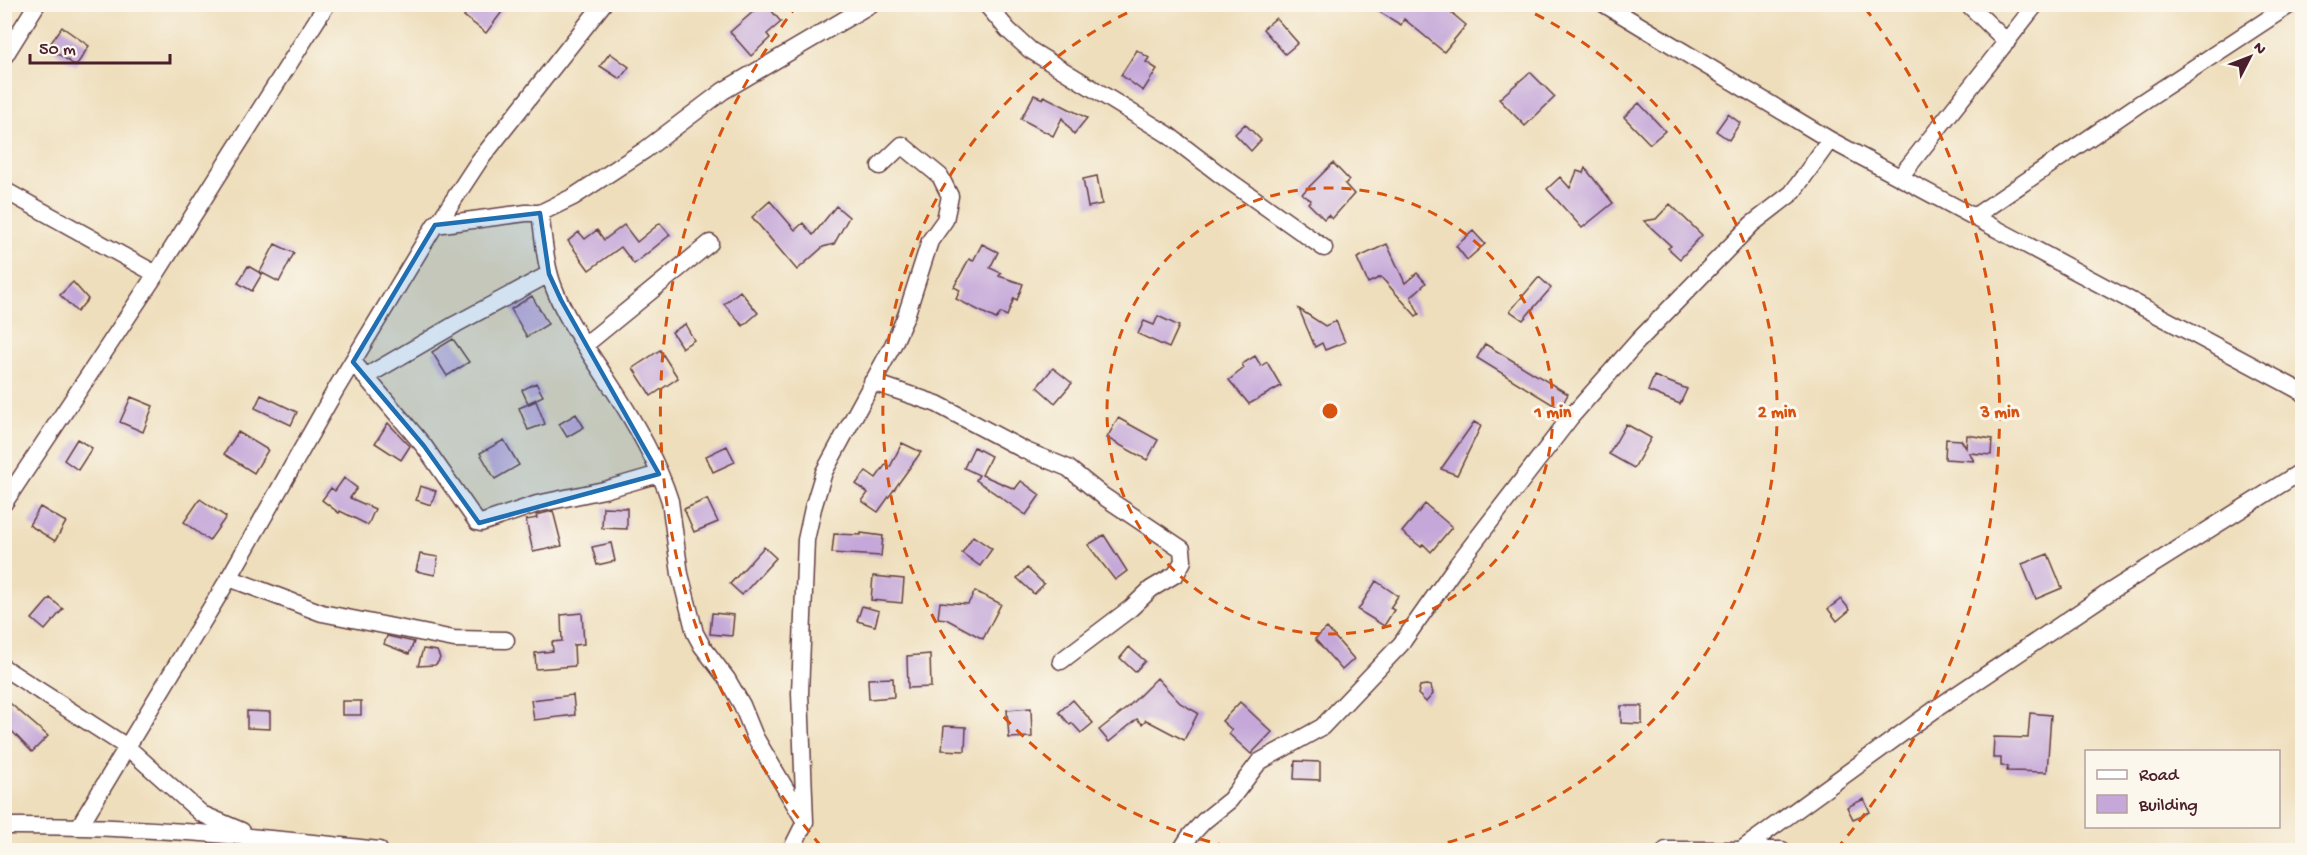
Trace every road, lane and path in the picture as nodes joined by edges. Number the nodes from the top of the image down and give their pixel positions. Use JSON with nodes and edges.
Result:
{"nodes":[{"id":1,"x":37,"y":4,"type":"edge"},
{"id":2,"x":327,"y":4,"type":"edge"},
{"id":3,"x":603,"y":4,"type":"edge"},
{"id":4,"x":872,"y":4,"type":"edge"},
{"id":5,"x":986,"y":4,"type":"edge"},
{"id":6,"x":1604,"y":4,"type":"edge"},
{"id":7,"x":1968,"y":4,"type":"edge"},
{"id":8,"x":2036,"y":4,"type":"edge"},
{"id":9,"x":2291,"y":4,"type":"edge"},
{"id":10,"x":2007,"y":42,"type":"junction"},
{"id":11,"x":4,"y":57,"type":"edge"},
{"id":12,"x":1830,"y":140,"type":"junction"},
{"id":13,"x":880,"y":166,"type":"dead end"},
{"id":14,"x":1900,"y":177,"type":"junction"},
{"id":15,"x":4,"y":190,"type":"edge"},
{"id":16,"x":540,"y":213,"type":"junction"},
{"id":17,"x":1975,"y":216,"type":"junction"},
{"id":18,"x":435,"y":225,"type":"junction"},
{"id":19,"x":710,"y":243,"type":"dead end"},
{"id":20,"x":1324,"y":248,"type":"dead end"},
{"id":21,"x":156,"y":274,"type":"junction"},
{"id":22,"x":549,"y":274,"type":"junction"},
{"id":23,"x":585,"y":345,"type":"junction"},
{"id":24,"x":353,"y":362,"type":"junction"},
{"id":25,"x":365,"y":377,"type":"junction"},
{"id":26,"x":872,"y":382,"type":"junction"},
{"id":27,"x":2302,"y":392,"type":"edge"},
{"id":28,"x":2302,"y":471,"type":"edge"},
{"id":29,"x":659,"y":474,"type":"junction"},
{"id":30,"x":4,"y":503,"type":"edge"},
{"id":31,"x":229,"y":578,"type":"junction"},
{"id":32,"x":506,"y":640,"type":"dead end"},
{"id":33,"x":1061,"y":661,"type":"dead end"},
{"id":34,"x":4,"y":668,"type":"edge"},
{"id":35,"x":127,"y":747,"type":"junction"},
{"id":36,"x":806,"y":822,"type":"junction"},
{"id":37,"x":80,"y":825,"type":"junction"},
{"id":38,"x":4,"y":826,"type":"edge"},
{"id":39,"x":255,"y":837,"type":"junction"},
{"id":40,"x":379,"y":850,"type":"edge"},
{"id":41,"x":791,"y":850,"type":"edge"},
{"id":42,"x":1181,"y":850,"type":"edge"},
{"id":43,"x":1666,"y":850,"type":"edge"},
{"id":44,"x":1742,"y":850,"type":"edge"},
{"id":45,"x":1782,"y":850,"type":"edge"}],
"edges":[{"from":1,"to":11,"type":"street"},
{"from":2,"to":21,"type":"street"},
{"from":3,"to":18,"type":"street"},
{"from":4,"to":16,"type":"street"},
{"from":5,"to":20,"type":"street"},
{"from":6,"to":12,"type":"street"},
{"from":7,"to":10,"type":"street"},
{"from":8,"to":10,"type":"street"},
{"from":9,"to":17,"type":"street"},
{"from":10,"to":14,"type":"street"},
{"from":12,"to":14,"type":"street"},
{"from":12,"to":42,"type":"street"},
{"from":13,"to":26,"type":"street"},
{"from":14,"to":17,"type":"street"},
{"from":15,"to":21,"type":"street"},
{"from":16,"to":18,"type":"street"},
{"from":16,"to":22,"type":"street"},
{"from":17,"to":27,"type":"street"},
{"from":18,"to":24,"type":"street"},
{"from":19,"to":23,"type":"street"},
{"from":21,"to":30,"type":"street"},
{"from":22,"to":23,"type":"street"},
{"from":22,"to":25,"type":"street"},
{"from":23,"to":29,"type":"street"},
{"from":24,"to":25,"type":"street"},
{"from":24,"to":31,"type":"street"},
{"from":25,"to":29,"type":"street"},
{"from":26,"to":33,"type":"street"},
{"from":26,"to":36,"type":"street"},
{"from":28,"to":44,"type":"street"},
{"from":29,"to":36,"type":"street"},
{"from":31,"to":32,"type":"street"},
{"from":31,"to":35,"type":"street"},
{"from":34,"to":35,"type":"street"},
{"from":35,"to":37,"type":"street"},
{"from":35,"to":39,"type":"street"},
{"from":36,"to":41,"type":"street"},
{"from":37,"to":38,"type":"street"},
{"from":37,"to":39,"type":"street"},
{"from":39,"to":40,"type":"street"},
{"from":43,"to":44,"type":"street"},
{"from":44,"to":45,"type":"street"}]}
